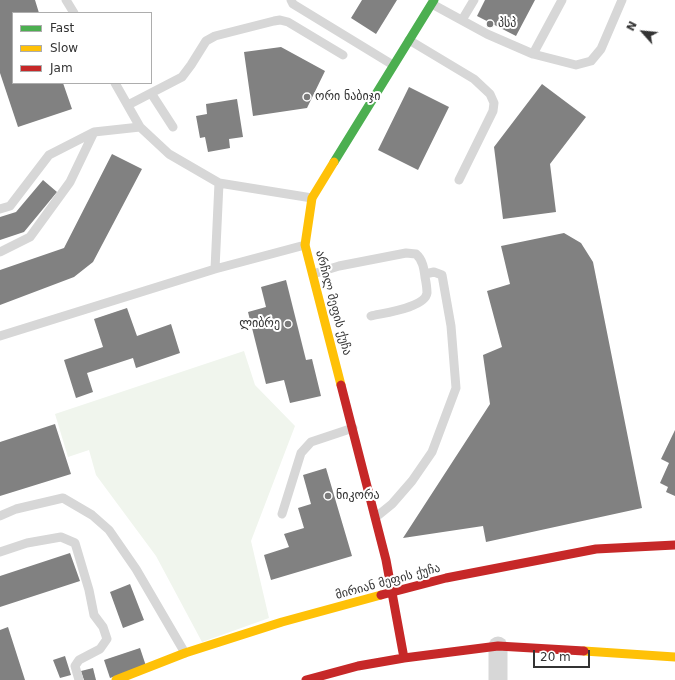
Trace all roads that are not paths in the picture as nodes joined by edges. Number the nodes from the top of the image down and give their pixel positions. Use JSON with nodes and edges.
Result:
{"nodes":[{"id":1,"x":66,"y":0,"type":"edge"},
{"id":2,"x":291,"y":0,"type":"edge"},
{"id":3,"x":474,"y":0,"type":"edge"},
{"id":4,"x":562,"y":0,"type":"edge"},
{"id":5,"x":622,"y":0,"type":"edge"},
{"id":6,"x":433,"y":2,"type":"edge"},
{"id":7,"x":73,"y":12,"type":"edge"},
{"id":8,"x":462,"y":20,"type":"junction"},
{"id":9,"x":409,"y":40,"type":"junction"},
{"id":10,"x":533,"y":54,"type":"junction"},
{"id":11,"x":343,"y":55,"type":"dead end"},
{"id":12,"x":394,"y":65,"type":"junction"},
{"id":13,"x":115,"y":84,"type":"edge"},
{"id":14,"x":151,"y":93,"type":"junction"},
{"id":15,"x":128,"y":105,"type":"junction"},
{"id":16,"x":140,"y":127,"type":"junction"},
{"id":17,"x":173,"y":127,"type":"dead end"},
{"id":18,"x":94,"y":132,"type":"junction"},
{"id":19,"x":459,"y":180,"type":"dead end"},
{"id":20,"x":219,"y":183,"type":"junction"},
{"id":21,"x":312,"y":198,"type":"junction"},
{"id":22,"x":0,"y":209,"type":"edge"},
{"id":23,"x":305,"y":245,"type":"junction"},
{"id":24,"x":0,"y":252,"type":"edge"},
{"id":25,"x":216,"y":269,"type":"junction"},
{"id":26,"x":313,"y":274,"type":"junction"},
{"id":27,"x":425,"y":274,"type":"junction"},
{"id":28,"x":371,"y":316,"type":"dead end"},
{"id":29,"x":0,"y":336,"type":"edge"},
{"id":30,"x":353,"y":428,"type":"junction"},
{"id":31,"x":282,"y":514,"type":"dead end"},
{"id":32,"x":0,"y":516,"type":"edge"},
{"id":33,"x":375,"y":518,"type":"junction"},
{"id":34,"x":675,"y":545,"type":"edge"},
{"id":35,"x":0,"y":552,"type":"edge"},
{"id":36,"x":393,"y":593,"type":"junction"},
{"id":37,"x":498,"y":646,"type":"junction"},
{"id":38,"x":185,"y":653,"type":"junction"},
{"id":39,"x":675,"y":657,"type":"edge"},
{"id":40,"x":404,"y":658,"type":"junction"},
{"id":41,"x":79,"y":680,"type":"edge"},
{"id":42,"x":116,"y":680,"type":"edge"},
{"id":43,"x":306,"y":680,"type":"edge"},
{"id":44,"x":498,"y":680,"type":"edge"}],
"edges":[{"from":1,"to":7,"type":"lane"},
{"from":2,"to":12,"type":"lane"},
{"from":3,"to":8,"type":"lane"},
{"from":4,"to":10,"type":"lane"},
{"from":5,"to":10,"type":"lane"},
{"from":6,"to":8,"type":"lane"},
{"from":6,"to":9,"type":"street","name":"არჩილ მეფის ქუჩა"},
{"from":8,"to":10,"type":"lane"},
{"from":9,"to":12,"type":"street","name":"არჩილ მეფის ქუჩა"},
{"from":9,"to":19,"type":"lane"},
{"from":11,"to":14,"type":"lane"},
{"from":12,"to":21,"type":"street","name":"არჩილ მეფის ქუჩა"},
{"from":13,"to":15,"type":"lane"},
{"from":14,"to":15,"type":"lane"},
{"from":14,"to":17,"type":"lane"},
{"from":15,"to":16,"type":"lane"},
{"from":16,"to":18,"type":"lane"},
{"from":16,"to":20,"type":"lane"},
{"from":18,"to":22,"type":"lane"},
{"from":18,"to":24,"type":"lane"},
{"from":20,"to":21,"type":"lane"},
{"from":20,"to":25,"type":"lane"},
{"from":21,"to":23,"type":"street","name":"არჩილ მეფის ქუჩა"},
{"from":23,"to":25,"type":"lane"},
{"from":23,"to":26,"type":"street","name":"არჩილ მეფის ქუჩა"},
{"from":25,"to":29,"type":"lane"},
{"from":26,"to":27,"type":"lane"},
{"from":26,"to":30,"type":"street","name":"არჩილ მეფის ქუჩა"},
{"from":27,"to":28,"type":"lane"},
{"from":27,"to":33,"type":"lane"},
{"from":30,"to":31,"type":"lane"},
{"from":30,"to":33,"type":"street","name":"არჩილ მეფის ქუჩა"},
{"from":32,"to":38,"type":"lane"},
{"from":33,"to":36,"type":"street","name":"არჩილ მეფის ქუჩა"},
{"from":34,"to":36,"type":"street","name":"მირიან მეფის ქუჩა"},
{"from":35,"to":41,"type":"lane"},
{"from":36,"to":38,"type":"street","name":"მირიან მეფის ქუჩა"},
{"from":36,"to":40,"type":"street","name":"არჩილ მეფის ქუჩა"},
{"from":37,"to":39,"type":"street"},
{"from":37,"to":40,"type":"street"},
{"from":37,"to":44,"type":"street"},
{"from":38,"to":42,"type":"street","name":"მირიან მეფის ქუჩა"},
{"from":40,"to":43,"type":"street"}]}
